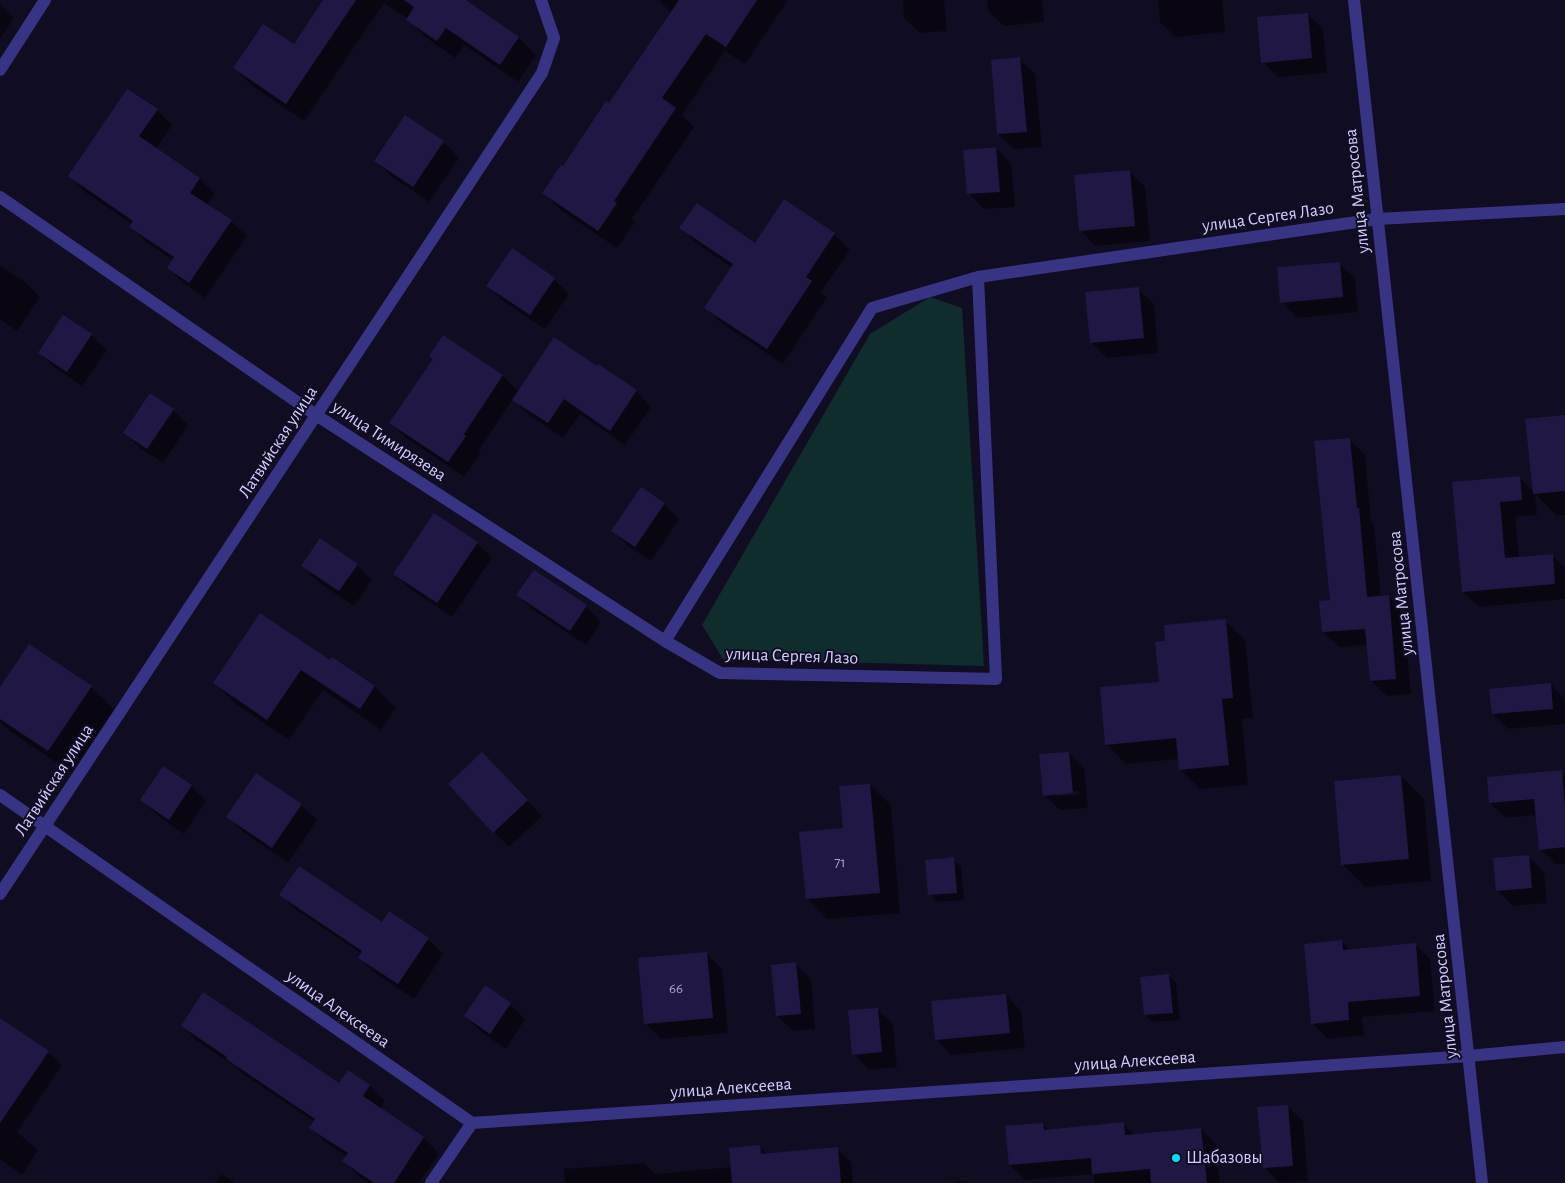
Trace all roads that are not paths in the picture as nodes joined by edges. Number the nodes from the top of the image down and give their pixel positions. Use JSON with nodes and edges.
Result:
{"nodes":[{"id":1,"x":45,"y":0,"type":"edge"},
{"id":2,"x":541,"y":0,"type":"edge"},
{"id":3,"x":1354,"y":0,"type":"edge"},
{"id":4,"x":0,"y":70,"type":"edge"},
{"id":5,"x":0,"y":197,"type":"edge"},
{"id":6,"x":1565,"y":209,"type":"edge"},
{"id":7,"x":1377,"y":219,"type":"junction"},
{"id":8,"x":978,"y":277,"type":"junction"},
{"id":9,"x":316,"y":415,"type":"junction"},
{"id":10,"x":665,"y":641,"type":"junction"},
{"id":11,"x":0,"y":795,"type":"edge"},
{"id":12,"x":44,"y":827,"type":"junction"},
{"id":13,"x":0,"y":894,"type":"edge"},
{"id":14,"x":1565,"y":1047,"type":"edge"},
{"id":15,"x":1470,"y":1056,"type":"junction"},
{"id":16,"x":472,"y":1123,"type":"junction"},
{"id":17,"x":431,"y":1183,"type":"edge"},
{"id":18,"x":1482,"y":1183,"type":"edge"}],
"edges":[{"from":1,"to":4,"type":"street"},
{"from":2,"to":9,"type":"street","name":"Латвийская улица"},
{"from":3,"to":7,"type":"street","name":"улица Матросова"},
{"from":5,"to":9,"type":"street","name":"улица Тимирязева"},
{"from":6,"to":7,"type":"street","name":"улица Сергея Лазо"},
{"from":7,"to":8,"type":"street","name":"улица Сергея Лазо"},
{"from":7,"to":15,"type":"street","name":"улица Матросова"},
{"from":8,"to":10,"type":"street","name":"улица Сергея Лазо"},
{"from":8,"to":10,"type":"street","name":"улица Сергея Лазо"},
{"from":9,"to":10,"type":"street","name":"улица Тимирязева"},
{"from":9,"to":12,"type":"street","name":"Латвийская улица"},
{"from":11,"to":12,"type":"street","name":"улица Алексеева"},
{"from":12,"to":13,"type":"street","name":"Латвийская улица"},
{"from":12,"to":16,"type":"street","name":"улица Алексеева"},
{"from":14,"to":15,"type":"street","name":"улица Алексеева"},
{"from":15,"to":16,"type":"street","name":"улица Алексеева"},
{"from":15,"to":18,"type":"street","name":"улица Матросова"},
{"from":16,"to":17,"type":"street"}]}
